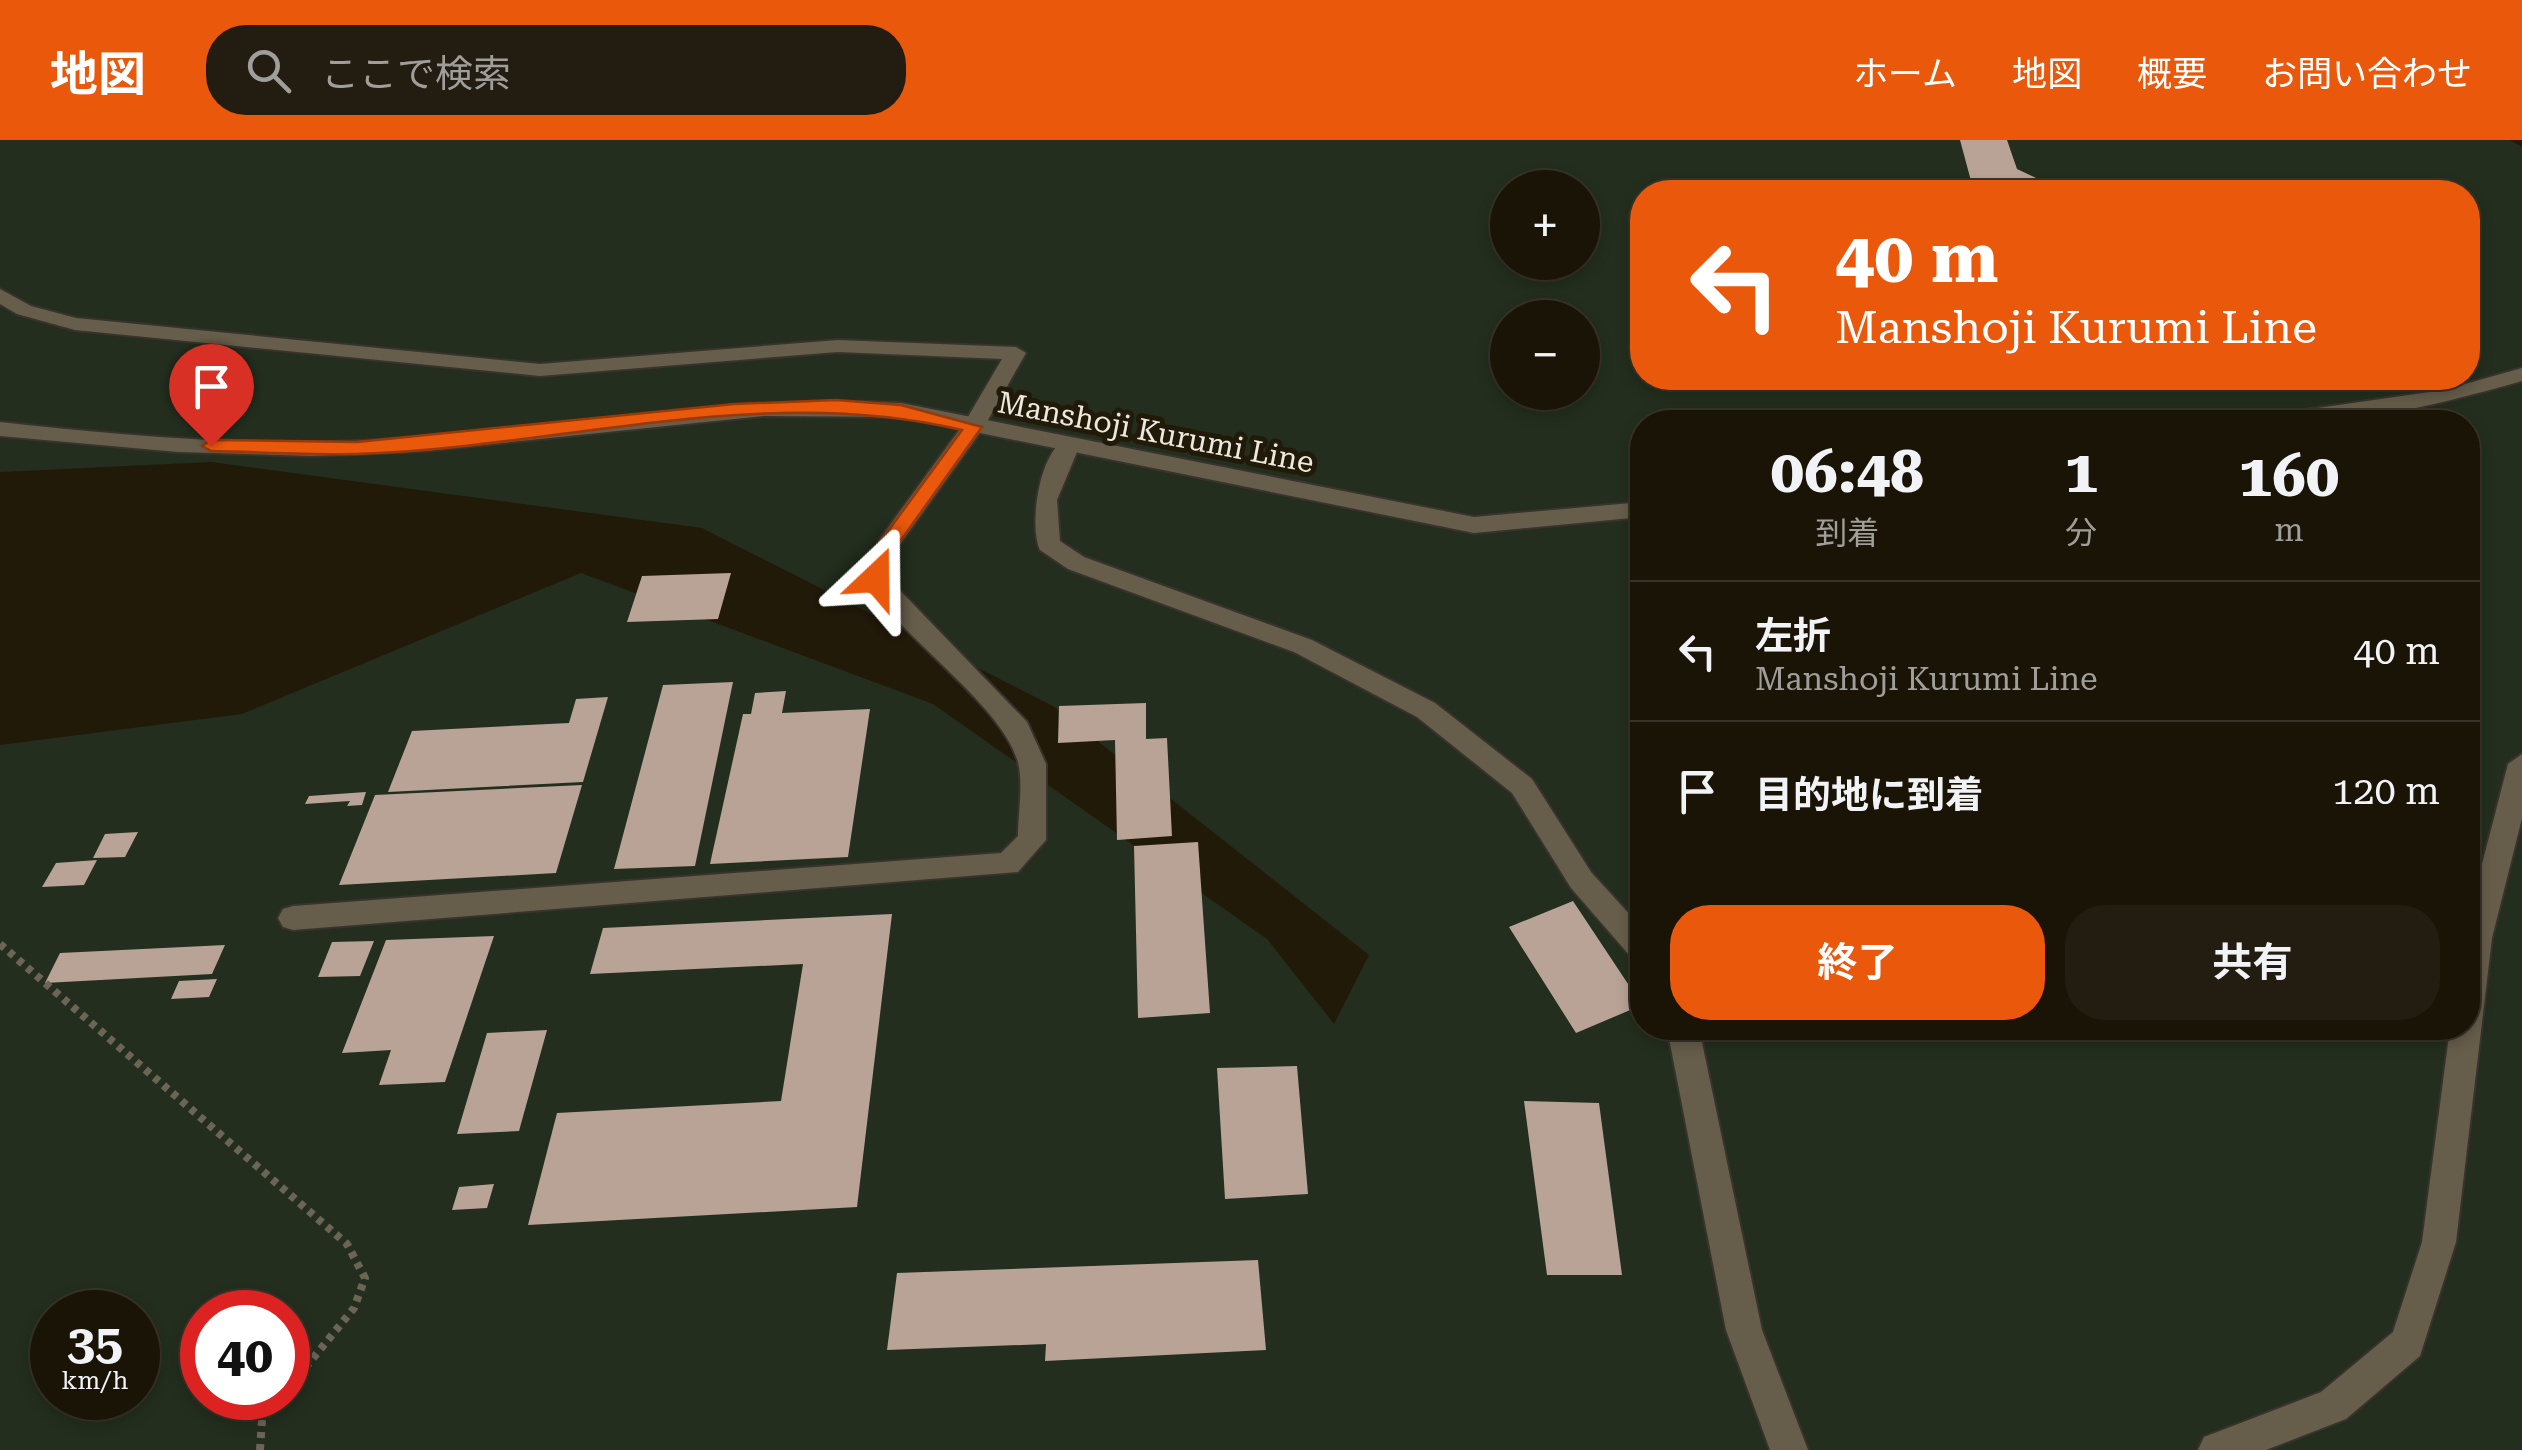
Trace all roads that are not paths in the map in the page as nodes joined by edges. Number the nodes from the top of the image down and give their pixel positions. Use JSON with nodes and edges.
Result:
{"nodes":[{"id":1,"x":0,"y":296,"type":"edge"},
{"id":2,"x":2522,"y":374,"type":"edge"},
{"id":3,"x":2480,"y":386,"type":"edge"},
{"id":4,"x":2467,"y":390,"type":"edge"},
{"id":5,"x":2350,"y":410,"type":"edge"},
{"id":6,"x":973,"y":427,"type":"junction"},
{"id":7,"x":0,"y":429,"type":"edge"},
{"id":8,"x":1069,"y":445,"type":"junction"},
{"id":9,"x":1630,"y":511,"type":"edge"},
{"id":10,"x":2522,"y":764,"type":"edge"},
{"id":11,"x":293,"y":918,"type":"dead end"},
{"id":12,"x":2480,"y":926,"type":"edge"},
{"id":13,"x":1630,"y":935,"type":"edge"},
{"id":14,"x":1685,"y":1040,"type":"edge"},
{"id":15,"x":2465,"y":1040,"type":"edge"},
{"id":16,"x":1789,"y":1450,"type":"edge"},
{"id":17,"x":2217,"y":1450,"type":"edge"}],
"edges":[{"from":1,"to":6,"type":"street"},
{"from":2,"to":3,"type":"street"},
{"from":4,"to":5,"type":"street"},
{"from":6,"to":7,"type":"street","name":"Manshoji Kurumi Line"},
{"from":6,"to":8,"type":"street","name":"Manshoji Kurumi Line"},
{"from":6,"to":11,"type":"street"},
{"from":8,"to":9,"type":"street","name":"Manshoji Kurumi Line"},
{"from":8,"to":13,"type":"street"},
{"from":10,"to":12,"type":"street"},
{"from":14,"to":16,"type":"street"},
{"from":15,"to":17,"type":"street"}]}
